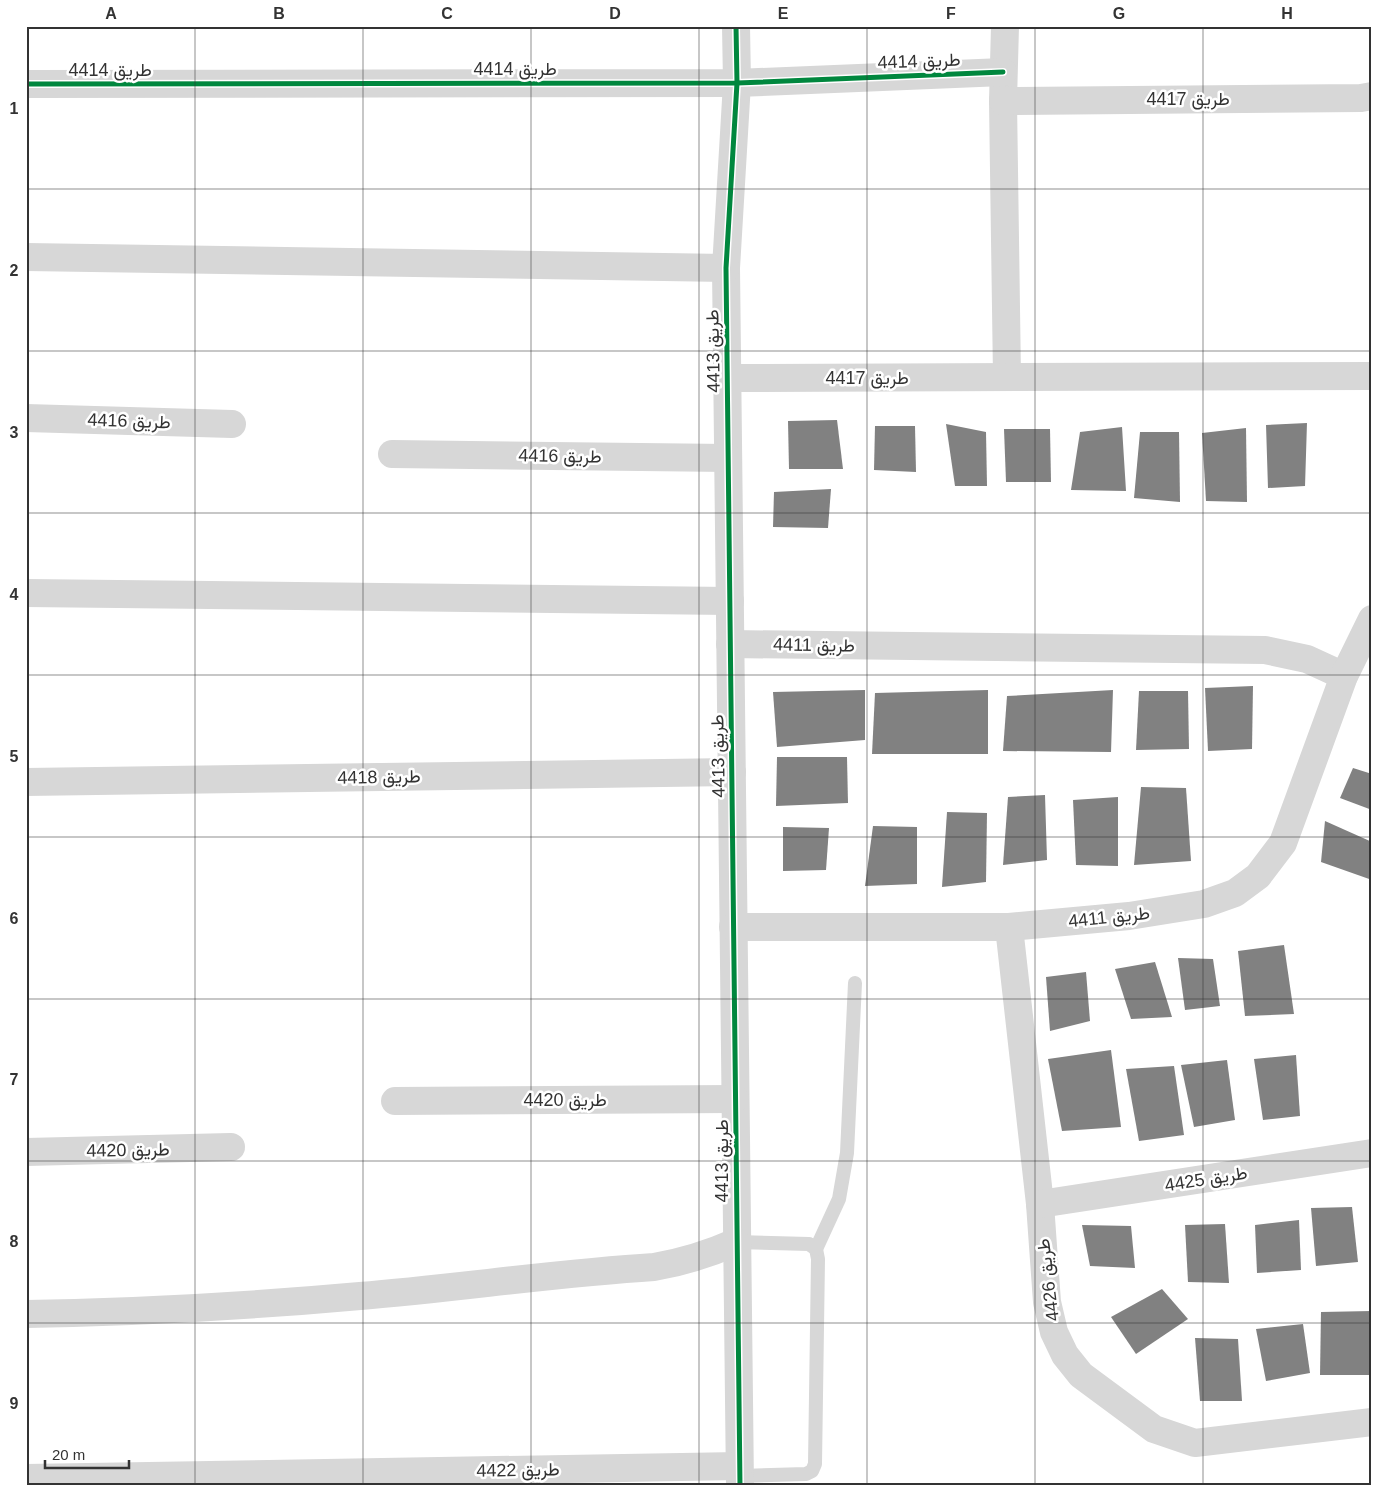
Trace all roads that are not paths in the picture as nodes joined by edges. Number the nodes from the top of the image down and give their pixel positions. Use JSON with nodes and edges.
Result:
{"nodes":[{"id":1,"x":736,"y":26,"type":"edge"},
{"id":2,"x":1005,"y":26,"type":"edge"},
{"id":3,"x":1003,"y":72,"type":"junction"},
{"id":4,"x":736,"y":83,"type":"junction"},
{"id":5,"x":26,"y":84,"type":"edge"},
{"id":6,"x":1372,"y":96,"type":"edge"},
{"id":7,"x":1003,"y":100,"type":"junction"},
{"id":8,"x":26,"y":256,"type":"edge"},
{"id":9,"x":726,"y":268,"type":"junction"},
{"id":10,"x":1372,"y":376,"type":"edge"},
{"id":11,"x":1007,"y":377,"type":"junction"},
{"id":12,"x":727,"y":378,"type":"junction"},
{"id":13,"x":26,"y":418,"type":"edge"},
{"id":14,"x":232,"y":424,"type":"dead end"},
{"id":15,"x":392,"y":454,"type":"dead end"},
{"id":16,"x":728,"y":458,"type":"junction"},
{"id":17,"x":26,"y":594,"type":"edge"},
{"id":18,"x":730,"y":602,"type":"junction"},
{"id":19,"x":1372,"y":619,"type":"edge"},
{"id":20,"x":730,"y":644,"type":"junction"},
{"id":21,"x":1344,"y":676,"type":"junction"},
{"id":22,"x":732,"y":772,"type":"junction"},
{"id":23,"x":26,"y":782,"type":"edge"},
{"id":24,"x":733,"y":926,"type":"junction"},
{"id":25,"x":1009,"y":927,"type":"junction"},
{"id":26,"x":855,"y":983,"type":"dead end"},
{"id":27,"x":735,"y":1099,"type":"junction"},
{"id":28,"x":395,"y":1101,"type":"dead end"},
{"id":29,"x":231,"y":1147,"type":"dead end"},
{"id":30,"x":26,"y":1152,"type":"edge"},
{"id":31,"x":1372,"y":1153,"type":"edge"},
{"id":32,"x":1040,"y":1204,"type":"junction"},
{"id":33,"x":736,"y":1242,"type":"junction"},
{"id":34,"x":816,"y":1249,"type":"junction"},
{"id":35,"x":26,"y":1314,"type":"edge"},
{"id":36,"x":1372,"y":1422,"type":"edge"},
{"id":37,"x":739,"y":1476,"type":"edge"},
{"id":38,"x":26,"y":1478,"type":"edge"}],
"edges":[{"from":1,"to":4,"type":"street","name":"طريق 4413"},
{"from":2,"to":3,"type":"street"},
{"from":3,"to":4,"type":"street","name":"طريق 4414"},
{"from":3,"to":7,"type":"street"},
{"from":4,"to":5,"type":"street","name":"طريق 4414"},
{"from":4,"to":9,"type":"street","name":"طريق 4413"},
{"from":6,"to":7,"type":"street","name":"طريق 4417"},
{"from":7,"to":11,"type":"street"},
{"from":8,"to":9,"type":"street"},
{"from":9,"to":12,"type":"street","name":"طريق 4413"},
{"from":10,"to":11,"type":"street","name":"طريق 4417"},
{"from":11,"to":12,"type":"street","name":"طريق 4417"},
{"from":12,"to":16,"type":"street","name":"طريق 4413"},
{"from":13,"to":14,"type":"street","name":"طريق 4416"},
{"from":15,"to":16,"type":"street","name":"طريق 4416"},
{"from":16,"to":18,"type":"street","name":"طريق 4413"},
{"from":17,"to":18,"type":"street"},
{"from":18,"to":20,"type":"street","name":"طريق 4413"},
{"from":19,"to":21,"type":"street","name":"طريق 4411"},
{"from":20,"to":21,"type":"street","name":"طريق 4411"},
{"from":20,"to":22,"type":"street","name":"طريق 4413"},
{"from":21,"to":25,"type":"street","name":"طريق 4411"},
{"from":22,"to":23,"type":"street","name":"طريق 4418"},
{"from":22,"to":24,"type":"street","name":"طريق 4413"},
{"from":24,"to":25,"type":"street","name":"طريق 4411"},
{"from":24,"to":27,"type":"street","name":"طريق 4413"},
{"from":25,"to":32,"type":"street","name":"طريق 4426"},
{"from":26,"to":34,"type":"lane"},
{"from":27,"to":28,"type":"street","name":"طريق 4420"},
{"from":27,"to":33,"type":"street","name":"طريق 4413"},
{"from":29,"to":30,"type":"street","name":"طريق 4420"},
{"from":31,"to":32,"type":"street","name":"طريق 4425"},
{"from":32,"to":36,"type":"street","name":"طريق 4426"},
{"from":33,"to":34,"type":"lane"},
{"from":33,"to":35,"type":"street"},
{"from":33,"to":37,"type":"street","name":"طريق 4413"},
{"from":34,"to":37,"type":"lane"},
{"from":37,"to":38,"type":"street","name":"طريق 4422"}]}
